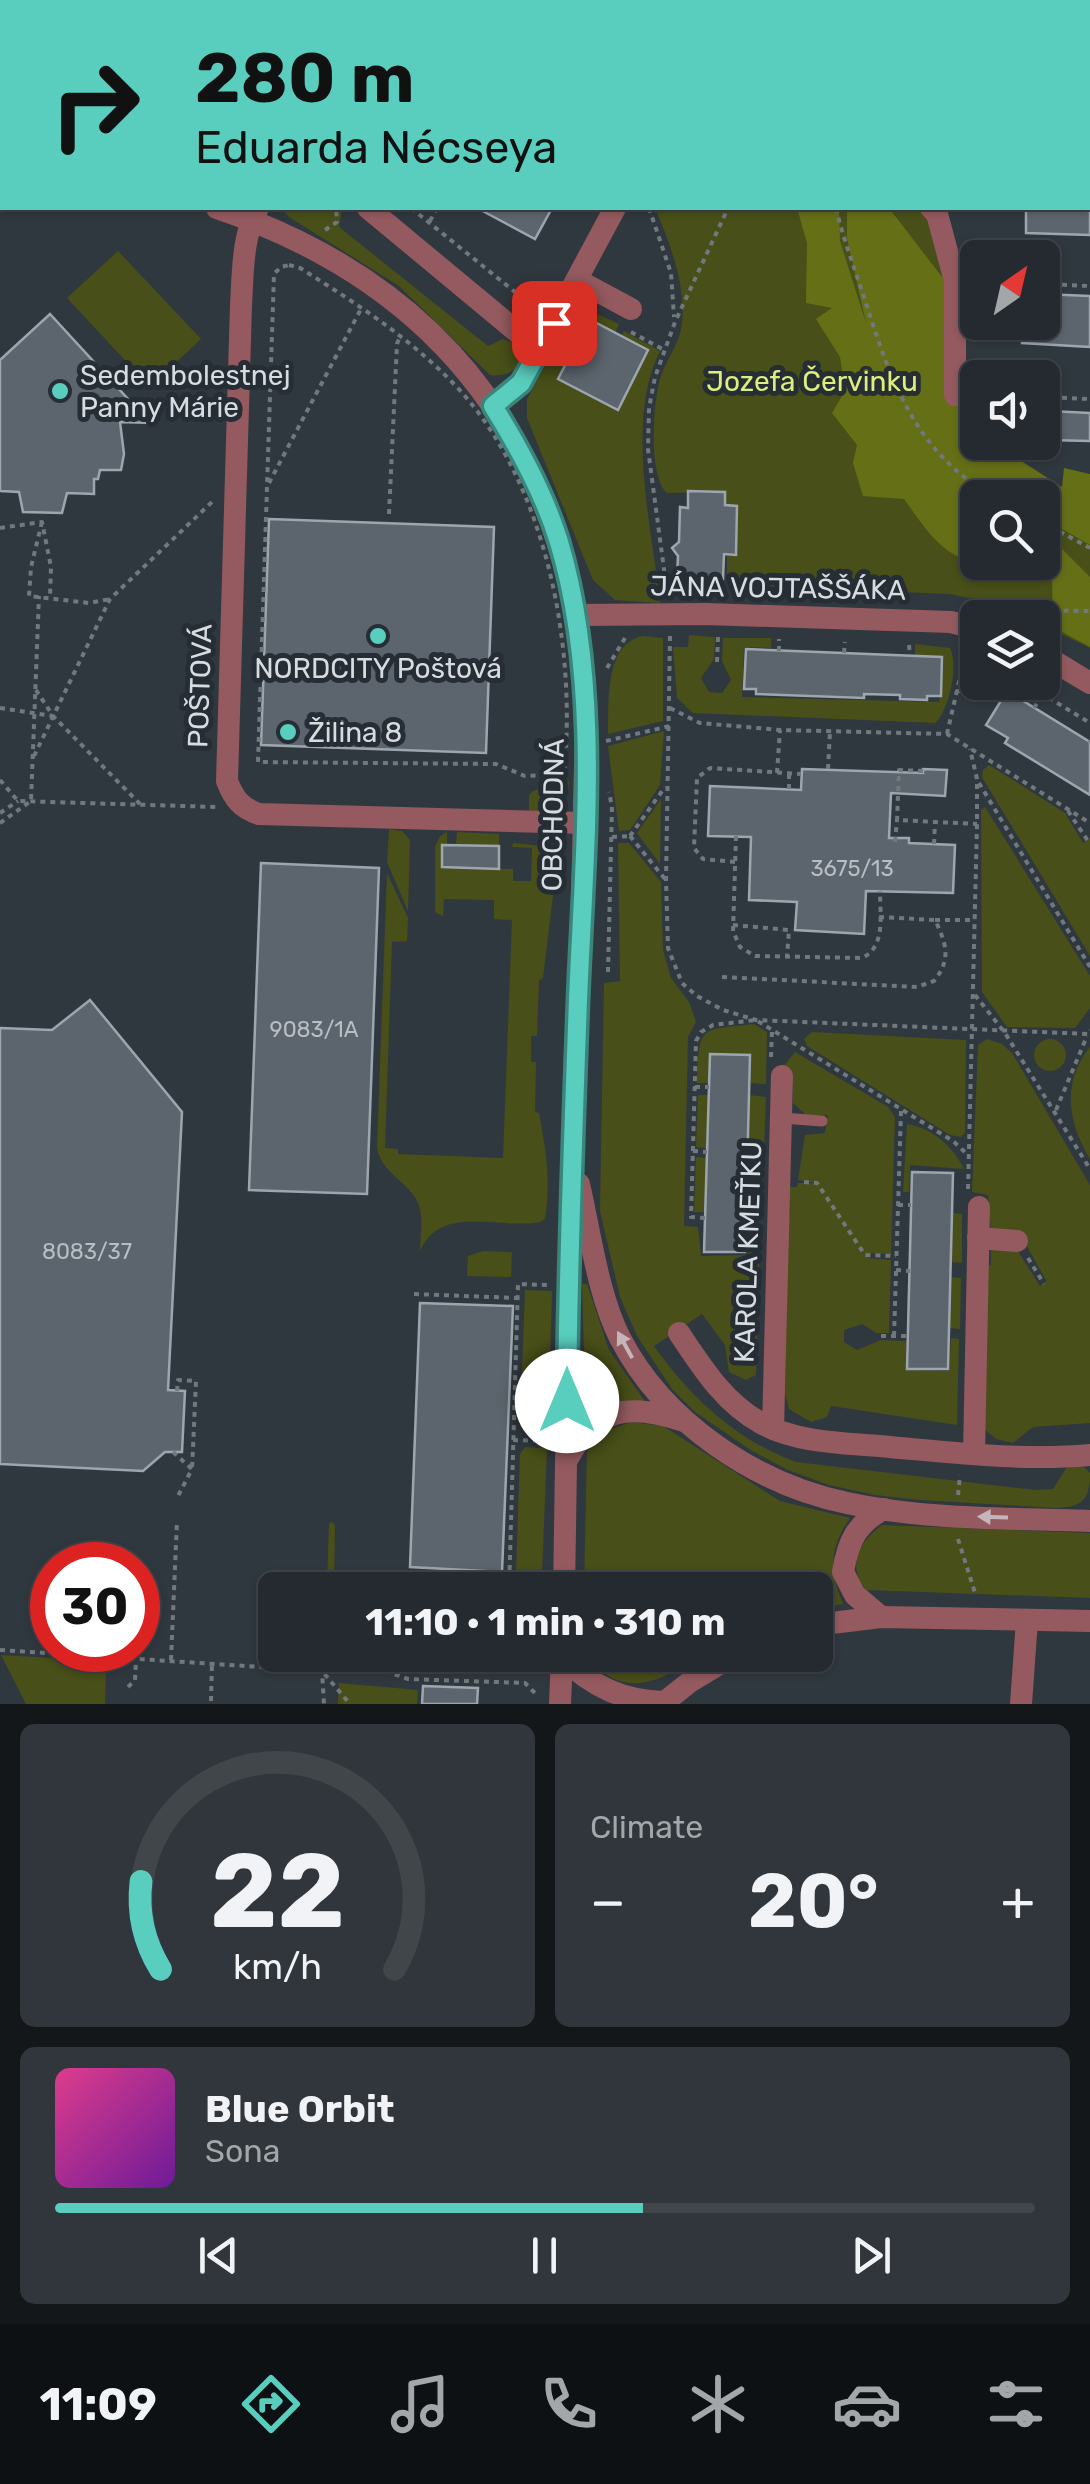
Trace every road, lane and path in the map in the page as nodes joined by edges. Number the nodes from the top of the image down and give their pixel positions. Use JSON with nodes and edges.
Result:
{"nodes":[{"id":1,"x":337,"y":210,"type":"edge"},
{"id":2,"x":370,"y":210,"type":"edge"},
{"id":3,"x":414,"y":210,"type":"edge"},
{"id":4,"x":437,"y":210,"type":"edge"},
{"id":5,"x":614,"y":210,"type":"edge"},
{"id":6,"x":651,"y":210,"type":"edge"},
{"id":7,"x":727,"y":210,"type":"edge"},
{"id":8,"x":837,"y":210,"type":"edge"},
{"id":9,"x":933,"y":210,"type":"edge"},
{"id":10,"x":255,"y":213,"type":"edge"},
{"id":11,"x":430,"y":222,"type":"junction"},
{"id":12,"x":312,"y":225,"type":"dead end"},
{"id":13,"x":1060,"y":285,"type":"edge"},
{"id":14,"x":1090,"y":286,"type":"edge"},
{"id":15,"x":573,"y":288,"type":"junction"},
{"id":16,"x":362,"y":307,"type":"junction"},
{"id":17,"x":627,"y":318,"type":"joint"},
{"id":18,"x":674,"y":322,"type":"junction"},
{"id":19,"x":400,"y":336,"type":"junction"},
{"id":20,"x":539,"y":350,"type":"junction"},
{"id":21,"x":666,"y":351,"type":"junction"},
{"id":22,"x":955,"y":395,"type":"dead end"},
{"id":23,"x":1060,"y":397,"type":"edge"},
{"id":24,"x":1090,"y":398,"type":"edge"},
{"id":25,"x":493,"y":406,"type":"junction"},
{"id":26,"x":970,"y":480,"type":"edge"},
{"id":27,"x":267,"y":488,"type":"junction"},
{"id":28,"x":214,"y":500,"type":"dead end"},
{"id":29,"x":389,"y":514,"type":"dead end"},
{"id":30,"x":42,"y":522,"type":"junction"},
{"id":31,"x":0,"y":528,"type":"edge"},
{"id":32,"x":1060,"y":532,"type":"edge"},
{"id":33,"x":1090,"y":548,"type":"edge"},
{"id":34,"x":40,"y":596,"type":"junction"},
{"id":35,"x":50,"y":597,"type":"junction"},
{"id":36,"x":110,"y":599,"type":"junction"},
{"id":37,"x":1060,"y":611,"type":"edge"},
{"id":38,"x":1090,"y":611,"type":"edge"},
{"id":39,"x":670,"y":614,"type":"junction"},
{"id":40,"x":576,"y":615,"type":"junction"},
{"id":41,"x":960,"y":624,"type":"edge"},
{"id":42,"x":640,"y":630,"type":"dead end"},
{"id":43,"x":718,"y":632,"type":"dead end"},
{"id":44,"x":780,"y":634,"type":"dead end"},
{"id":45,"x":844,"y":638,"type":"dead end"},
{"id":46,"x":909,"y":640,"type":"dead end"},
{"id":47,"x":779,"y":651,"type":"dead end"},
{"id":48,"x":844,"y":653,"type":"dead end"},
{"id":49,"x":910,"y":655,"type":"dead end"},
{"id":50,"x":717,"y":662,"type":"dead end"},
{"id":51,"x":1060,"y":665,"type":"edge"},
{"id":52,"x":607,"y":668,"type":"dead end"},
{"id":53,"x":960,"y":678,"type":"edge"},
{"id":54,"x":1090,"y":683,"type":"edge"},
{"id":55,"x":36,"y":690,"type":"junction"},
{"id":56,"x":956,"y":691,"type":"junction"},
{"id":57,"x":960,"y":691,"type":"edge"},
{"id":58,"x":1039,"y":700,"type":"edge"},
{"id":59,"x":1052,"y":700,"type":"edge"},
{"id":60,"x":0,"y":708,"type":"edge"},
{"id":61,"x":670,"y":708,"type":"junction"},
{"id":62,"x":1034,"y":708,"type":"dead end"},
{"id":63,"x":35,"y":713,"type":"junction"},
{"id":64,"x":53,"y":716,"type":"junction"},
{"id":65,"x":1090,"y":723,"type":"edge"},
{"id":66,"x":670,"y":726,"type":"junction"},
{"id":67,"x":780,"y":730,"type":"junction"},
{"id":68,"x":830,"y":730,"type":"junction"},
{"id":69,"x":947,"y":734,"type":"junction"},
{"id":70,"x":970,"y":749,"type":"junction"},
{"id":71,"x":602,"y":750,"type":"dead end"},
{"id":72,"x":34,"y":756,"type":"junction"},
{"id":73,"x":828,"y":769,"type":"dead end"},
{"id":74,"x":923,"y":771,"type":"dead end"},
{"id":75,"x":788,"y":772,"type":"junction"},
{"id":76,"x":777,"y":773,"type":"junction"},
{"id":77,"x":802,"y":774,"type":"dead end"},
{"id":78,"x":977,"y":779,"type":"junction"},
{"id":79,"x":0,"y":780,"type":"edge"},
{"id":80,"x":668,"y":784,"type":"junction"},
{"id":81,"x":609,"y":790,"type":"dead end"},
{"id":82,"x":789,"y":790,"type":"dead end"},
{"id":83,"x":234,"y":798,"type":"junction"},
{"id":84,"x":18,"y":801,"type":"junction"},
{"id":85,"x":31,"y":801,"type":"junction"},
{"id":86,"x":140,"y":804,"type":"junction"},
{"id":87,"x":1067,"y":808,"type":"junction"},
{"id":88,"x":0,"y":812,"type":"edge"},
{"id":89,"x":896,"y":820,"type":"junction"},
{"id":90,"x":934,"y":822,"type":"junction"},
{"id":91,"x":0,"y":823,"type":"edge"},
{"id":92,"x":1090,"y":823,"type":"edge"},
{"id":93,"x":584,"y":824,"type":"junction"},
{"id":94,"x":977,"y":824,"type":"junction"},
{"id":95,"x":630,"y":836,"type":"junction"},
{"id":96,"x":736,"y":836,"type":"dead end"},
{"id":97,"x":612,"y":837,"type":"junction"},
{"id":98,"x":1088,"y":840,"type":"edge"},
{"id":99,"x":895,"y":842,"type":"dead end"},
{"id":100,"x":934,"y":844,"type":"dead end"},
{"id":101,"x":735,"y":862,"type":"junction"},
{"id":102,"x":666,"y":880,"type":"junction"},
{"id":103,"x":880,"y":891,"type":"dead end"},
{"id":104,"x":880,"y":917,"type":"junction"},
{"id":105,"x":935,"y":920,"type":"junction"},
{"id":106,"x":975,"y":920,"type":"junction"},
{"id":107,"x":733,"y":925,"type":"junction"},
{"id":108,"x":788,"y":956,"type":"junction"},
{"id":109,"x":1090,"y":967,"type":"edge"},
{"id":110,"x":608,"y":972,"type":"dead end"},
{"id":111,"x":722,"y":977,"type":"dead end"},
{"id":112,"x":974,"y":995,"type":"junction"},
{"id":113,"x":974,"y":1031,"type":"junction"},
{"id":114,"x":1005,"y":1033,"type":"junction"},
{"id":115,"x":1089,"y":1033,"type":"edge"},
{"id":116,"x":782,"y":1076,"type":"dead end"},
{"id":117,"x":694,"y":1086,"type":"dead end"},
{"id":118,"x":709,"y":1088,"type":"dead end"},
{"id":119,"x":901,"y":1109,"type":"dead end"},
{"id":120,"x":1056,"y":1110,"type":"junction"},
{"id":121,"x":782,"y":1118,"type":"junction"},
{"id":122,"x":822,"y":1120,"type":"dead end"},
{"id":123,"x":692,"y":1152,"type":"dead end"},
{"id":124,"x":706,"y":1152,"type":"dead end"},
{"id":125,"x":572,"y":1156,"type":"junction"},
{"id":126,"x":1090,"y":1169,"type":"edge"},
{"id":127,"x":779,"y":1182,"type":"junction"},
{"id":128,"x":974,"y":1198,"type":"joint"},
{"id":129,"x":898,"y":1205,"type":"junction"},
{"id":130,"x":911,"y":1205,"type":"dead end"},
{"id":131,"x":978,"y":1238,"type":"junction"},
{"id":132,"x":1017,"y":1242,"type":"joint"},
{"id":133,"x":896,"y":1256,"type":"junction"},
{"id":134,"x":896,"y":1270,"type":"junction"},
{"id":135,"x":910,"y":1271,"type":"dead end"},
{"id":136,"x":1044,"y":1284,"type":"dead end"},
{"id":137,"x":549,"y":1286,"type":"dead end"},
{"id":138,"x":414,"y":1294,"type":"dead end"},
{"id":139,"x":517,"y":1298,"type":"junction"},
{"id":140,"x":679,"y":1333,"type":"dead end"},
{"id":141,"x":881,"y":1336,"type":"dead end"},
{"id":142,"x":894,"y":1336,"type":"junction"},
{"id":143,"x":908,"y":1336,"type":"dead end"},
{"id":144,"x":177,"y":1391,"type":"dead end"},
{"id":145,"x":684,"y":1422,"type":"junction"},
{"id":146,"x":773,"y":1429,"type":"junction"},
{"id":147,"x":513,"y":1440,"type":"junction"},
{"id":148,"x":567,"y":1451,"type":"junction"},
{"id":149,"x":173,"y":1452,"type":"dead end"},
{"id":150,"x":974,"y":1454,"type":"junction"},
{"id":151,"x":1090,"y":1456,"type":"edge"},
{"id":152,"x":192,"y":1468,"type":"junction"},
{"id":153,"x":960,"y":1475,"type":"dead end"},
{"id":154,"x":178,"y":1496,"type":"dead end"},
{"id":155,"x":958,"y":1498,"type":"dead end"},
{"id":156,"x":884,"y":1509,"type":"junction"},
{"id":157,"x":177,"y":1521,"type":"dead end"},
{"id":158,"x":1090,"y":1521,"type":"edge"},
{"id":159,"x":958,"y":1529,"type":"dead end"},
{"id":160,"x":509,"y":1572,"type":"edge"},
{"id":161,"x":564,"y":1572,"type":"edge"},
{"id":162,"x":976,"y":1596,"type":"dead end"},
{"id":163,"x":881,"y":1616,"type":"junction"},
{"id":164,"x":1028,"y":1620,"type":"junction"},
{"id":165,"x":1090,"y":1621,"type":"edge"},
{"id":166,"x":833,"y":1623,"type":"edge"},
{"id":167,"x":0,"y":1650,"type":"edge"},
{"id":168,"x":30,"y":1652,"type":"edge"},
{"id":169,"x":160,"y":1659,"type":"edge"},
{"id":170,"x":171,"y":1660,"type":"junction"},
{"id":171,"x":212,"y":1662,"type":"junction"},
{"id":172,"x":258,"y":1666,"type":"edge"},
{"id":173,"x":135,"y":1672,"type":"edge"},
{"id":174,"x":322,"y":1672,"type":"edge"},
{"id":175,"x":323,"y":1672,"type":"edge"},
{"id":176,"x":388,"y":1672,"type":"edge"},
{"id":177,"x":561,"y":1672,"type":"edge"},
{"id":178,"x":578,"y":1672,"type":"edge"},
{"id":179,"x":706,"y":1672,"type":"edge"},
{"id":180,"x":128,"y":1688,"type":"dead end"},
{"id":181,"x":535,"y":1693,"type":"dead end"},
{"id":182,"x":212,"y":1702,"type":"dead end"},
{"id":183,"x":663,"y":1703,"type":"edge"},
{"id":184,"x":324,"y":1704,"type":"edge"},
{"id":185,"x":350,"y":1704,"type":"edge"},
{"id":186,"x":560,"y":1704,"type":"edge"},
{"id":187,"x":1021,"y":1704,"type":"edge"}],
"edges":[{"from":1,"to":12,"type":"path"},
{"from":2,"to":20,"type":"street"},
{"from":3,"to":11,"type":"path"},
{"from":4,"to":11,"type":"path"},
{"from":5,"to":15,"type":"street"},
{"from":6,"to":18,"type":"path"},
{"from":7,"to":18,"type":"path"},
{"from":8,"to":26,"type":"path"},
{"from":9,"to":22,"type":"street"},
{"from":10,"to":25,"type":"street","name":"OBCHODNÁ"},
{"from":10,"to":83,"type":"street","name":"POŠTOVÁ"},
{"from":11,"to":15,"type":"path"},
{"from":13,"to":14,"type":"path"},
{"from":15,"to":17,"type":"street"},
{"from":15,"to":20,"type":"street"},
{"from":16,"to":19,"type":"path"},
{"from":16,"to":27,"type":"path"},
{"from":16,"to":27,"type":"path"},
{"from":17,"to":21,"type":"path"},
{"from":18,"to":21,"type":"path"},
{"from":19,"to":27,"type":"path"},
{"from":19,"to":29,"type":"path"},
{"from":20,"to":25,"type":"street"},
{"from":21,"to":39,"type":"path"},
{"from":23,"to":24,"type":"path"},
{"from":25,"to":40,"type":"street","name":"OBCHODNÁ"},
{"from":28,"to":36,"type":"path"},
{"from":30,"to":31,"type":"path"},
{"from":30,"to":34,"type":"path"},
{"from":30,"to":35,"type":"path"},
{"from":32,"to":33,"type":"path"},
{"from":34,"to":35,"type":"path"},
{"from":34,"to":55,"type":"path"},
{"from":35,"to":36,"type":"path"},
{"from":36,"to":64,"type":"path"},
{"from":37,"to":38,"type":"path"},
{"from":39,"to":40,"type":"street","name":"JÁNA VOJTAŠŠÁKA"},
{"from":39,"to":41,"type":"street","name":"JÁNA VOJTAŠŠÁKA"},
{"from":39,"to":61,"type":"path"},
{"from":40,"to":93,"type":"street","name":"OBCHODNÁ"},
{"from":42,"to":52,"type":"path"},
{"from":43,"to":50,"type":"path"},
{"from":44,"to":47,"type":"path"},
{"from":45,"to":48,"type":"path"},
{"from":46,"to":49,"type":"path"},
{"from":51,"to":54,"type":"street"},
{"from":53,"to":56,"type":"path"},
{"from":55,"to":63,"type":"path"},
{"from":55,"to":64,"type":"path"},
{"from":56,"to":57,"type":"path"},
{"from":56,"to":69,"type":"path"},
{"from":58,"to":62,"type":"path"},
{"from":59,"to":65,"type":"path"},
{"from":60,"to":63,"type":"path"},
{"from":61,"to":66,"type":"path"},
{"from":61,"to":67,"type":"path"},
{"from":63,"to":64,"type":"path"},
{"from":63,"to":72,"type":"path"},
{"from":64,"to":72,"type":"path"},
{"from":64,"to":86,"type":"path"},
{"from":66,"to":71,"type":"path"},
{"from":66,"to":80,"type":"path"},
{"from":67,"to":68,"type":"path"},
{"from":67,"to":76,"type":"path"},
{"from":68,"to":69,"type":"path"},
{"from":68,"to":73,"type":"path"},
{"from":69,"to":70,"type":"path"},
{"from":70,"to":78,"type":"path"},
{"from":70,"to":87,"type":"path"},
{"from":72,"to":85,"type":"path"},
{"from":74,"to":89,"type":"path"},
{"from":75,"to":76,"type":"path"},
{"from":75,"to":77,"type":"path"},
{"from":75,"to":82,"type":"path"},
{"from":76,"to":101,"type":"path"},
{"from":78,"to":94,"type":"path"},
{"from":78,"to":109,"type":"path"},
{"from":79,"to":84,"type":"path"},
{"from":80,"to":95,"type":"path"},
{"from":80,"to":102,"type":"path"},
{"from":81,"to":97,"type":"path"},
{"from":83,"to":86,"type":"path"},
{"from":83,"to":93,"type":"street"},
{"from":84,"to":85,"type":"path"},
{"from":84,"to":88,"type":"path"},
{"from":85,"to":86,"type":"path"},
{"from":85,"to":91,"type":"path"},
{"from":87,"to":92,"type":"path"},
{"from":87,"to":98,"type":"path"},
{"from":89,"to":90,"type":"path"},
{"from":89,"to":99,"type":"path"},
{"from":90,"to":94,"type":"path"},
{"from":90,"to":100,"type":"path"},
{"from":93,"to":125,"type":"street","name":"OBCHODNÁ"},
{"from":94,"to":106,"type":"path"},
{"from":95,"to":97,"type":"path"},
{"from":95,"to":102,"type":"path"},
{"from":96,"to":101,"type":"path"},
{"from":97,"to":110,"type":"path"},
{"from":101,"to":107,"type":"path"},
{"from":102,"to":113,"type":"path"},
{"from":103,"to":104,"type":"path"},
{"from":104,"to":105,"type":"path"},
{"from":104,"to":108,"type":"path"},
{"from":105,"to":106,"type":"path"},
{"from":105,"to":111,"type":"path"},
{"from":106,"to":112,"type":"path"},
{"from":107,"to":108,"type":"path"},
{"from":107,"to":108,"type":"path"},
{"from":112,"to":113,"type":"path"},
{"from":112,"to":114,"type":"path"},
{"from":113,"to":114,"type":"path"},
{"from":113,"to":128,"type":"path"},
{"from":114,"to":115,"type":"path"},
{"from":114,"to":120,"type":"path"},
{"from":115,"to":120,"type":"path"},
{"from":116,"to":121,"type":"street","name":"KAROLA KMEŤKU"},
{"from":117,"to":118,"type":"path"},
{"from":119,"to":129,"type":"path"},
{"from":120,"to":126,"type":"path"},
{"from":121,"to":122,"type":"lane"},
{"from":121,"to":127,"type":"street","name":"KAROLA KMEŤKU"},
{"from":123,"to":124,"type":"path"},
{"from":145,"to":125,"type":"street","one_way":true},
{"from":125,"to":148,"type":"street","name":"OBCHODNÁ"},
{"from":127,"to":133,"type":"path"},
{"from":127,"to":146,"type":"street","name":"KAROLA KMEŤKU"},
{"from":128,"to":131,"type":"street"},
{"from":129,"to":130,"type":"path"},
{"from":129,"to":133,"type":"path"},
{"from":131,"to":132,"type":"street"},
{"from":131,"to":150,"type":"street"},
{"from":132,"to":136,"type":"path"},
{"from":133,"to":134,"type":"path"},
{"from":134,"to":135,"type":"path"},
{"from":134,"to":142,"type":"path"},
{"from":137,"to":139,"type":"path"},
{"from":138,"to":139,"type":"path"},
{"from":139,"to":147,"type":"path"},
{"from":140,"to":146,"type":"street","name":"KAROLA KMEŤKU"},
{"from":141,"to":142,"type":"path"},
{"from":142,"to":143,"type":"path"},
{"from":144,"to":152,"type":"path"},
{"from":145,"to":148,"type":"street"},
{"from":145,"to":156,"type":"street"},
{"from":146,"to":150,"type":"street","name":"KAROLA KMEŤKU"},
{"from":147,"to":148,"type":"path"},
{"from":147,"to":160,"type":"path"},
{"from":148,"to":161,"type":"street","name":"OBCHODNÁ"},
{"from":149,"to":152,"type":"path"},
{"from":150,"to":151,"type":"street","name":"KAROLA KMEŤKU"},
{"from":152,"to":154,"type":"path"},
{"from":153,"to":155,"type":"path"},
{"from":158,"to":156,"type":"street","one_way":true},
{"from":156,"to":163,"type":"street"},
{"from":157,"to":170,"type":"path"},
{"from":159,"to":162,"type":"path"},
{"from":163,"to":164,"type":"street"},
{"from":163,"to":166,"type":"street"},
{"from":164,"to":165,"type":"street"},
{"from":164,"to":187,"type":"street"},
{"from":167,"to":168,"type":"path"},
{"from":169,"to":170,"type":"path"},
{"from":170,"to":171,"type":"path"},
{"from":171,"to":172,"type":"path"},
{"from":171,"to":182,"type":"path"},
{"from":173,"to":180,"type":"path"},
{"from":174,"to":184,"type":"path"},
{"from":175,"to":185,"type":"path"},
{"from":176,"to":181,"type":"path"},
{"from":177,"to":186,"type":"street"},
{"from":178,"to":183,"type":"street"},
{"from":179,"to":183,"type":"street"}]}
